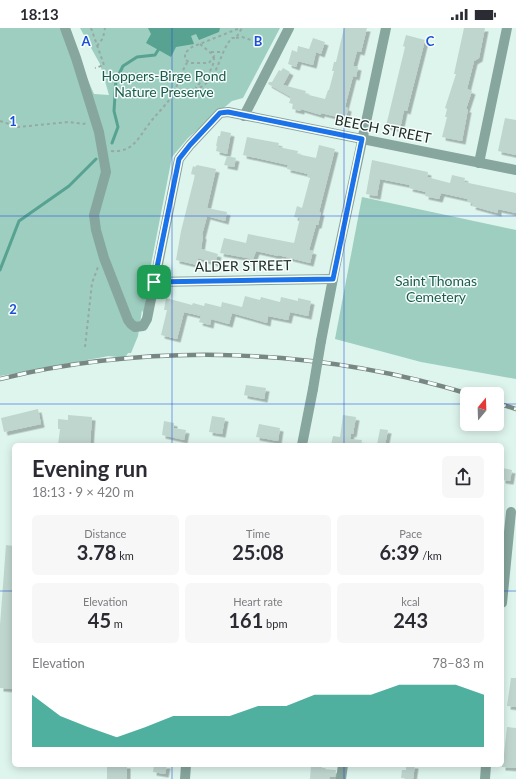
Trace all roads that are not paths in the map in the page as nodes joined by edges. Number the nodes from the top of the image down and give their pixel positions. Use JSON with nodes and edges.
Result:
{"nodes":[{"id":1,"x":65,"y":28,"type":"edge"},
{"id":2,"x":289,"y":28,"type":"edge"},
{"id":3,"x":386,"y":28,"type":"edge"},
{"id":4,"x":508,"y":28,"type":"edge"},
{"id":5,"x":244,"y":116,"type":"junction"},
{"id":6,"x":362,"y":139,"type":"junction"},
{"id":7,"x":479,"y":163,"type":"junction"},
{"id":8,"x":516,"y":170,"type":"edge"},
{"id":9,"x":333,"y":279,"type":"junction"},
{"id":10,"x":154,"y":282,"type":"junction"},
{"id":11,"x":302,"y":443,"type":"edge"},
{"id":12,"x":510,"y":512,"type":"edge"},
{"id":13,"x":504,"y":580,"type":"edge"},
{"id":14,"x":186,"y":767,"type":"edge"},
{"id":15,"x":343,"y":767,"type":"edge"},
{"id":16,"x":486,"y":767,"type":"edge"},
{"id":17,"x":185,"y":779,"type":"edge"},
{"id":18,"x":341,"y":779,"type":"edge"},
{"id":19,"x":485,"y":779,"type":"edge"}],
"edges":[{"from":1,"to":10,"type":"street"},
{"from":2,"to":5,"type":"street"},
{"from":3,"to":6,"type":"street"},
{"from":4,"to":7,"type":"street"},
{"from":5,"to":6,"type":"street","name":"BEECH STREET"},
{"from":5,"to":10,"type":"street","name":"BEECH STREET"},
{"from":6,"to":7,"type":"street","name":"BEECH STREET"},
{"from":6,"to":9,"type":"street"},
{"from":7,"to":8,"type":"street","name":"BEECH STREET"},
{"from":9,"to":10,"type":"street","name":"ALDER STREET"},
{"from":9,"to":11,"type":"street","bridge":true},
{"from":12,"to":13,"type":"street"},
{"from":14,"to":17,"type":"street"},
{"from":15,"to":18,"type":"street"},
{"from":16,"to":19,"type":"street"}]}
